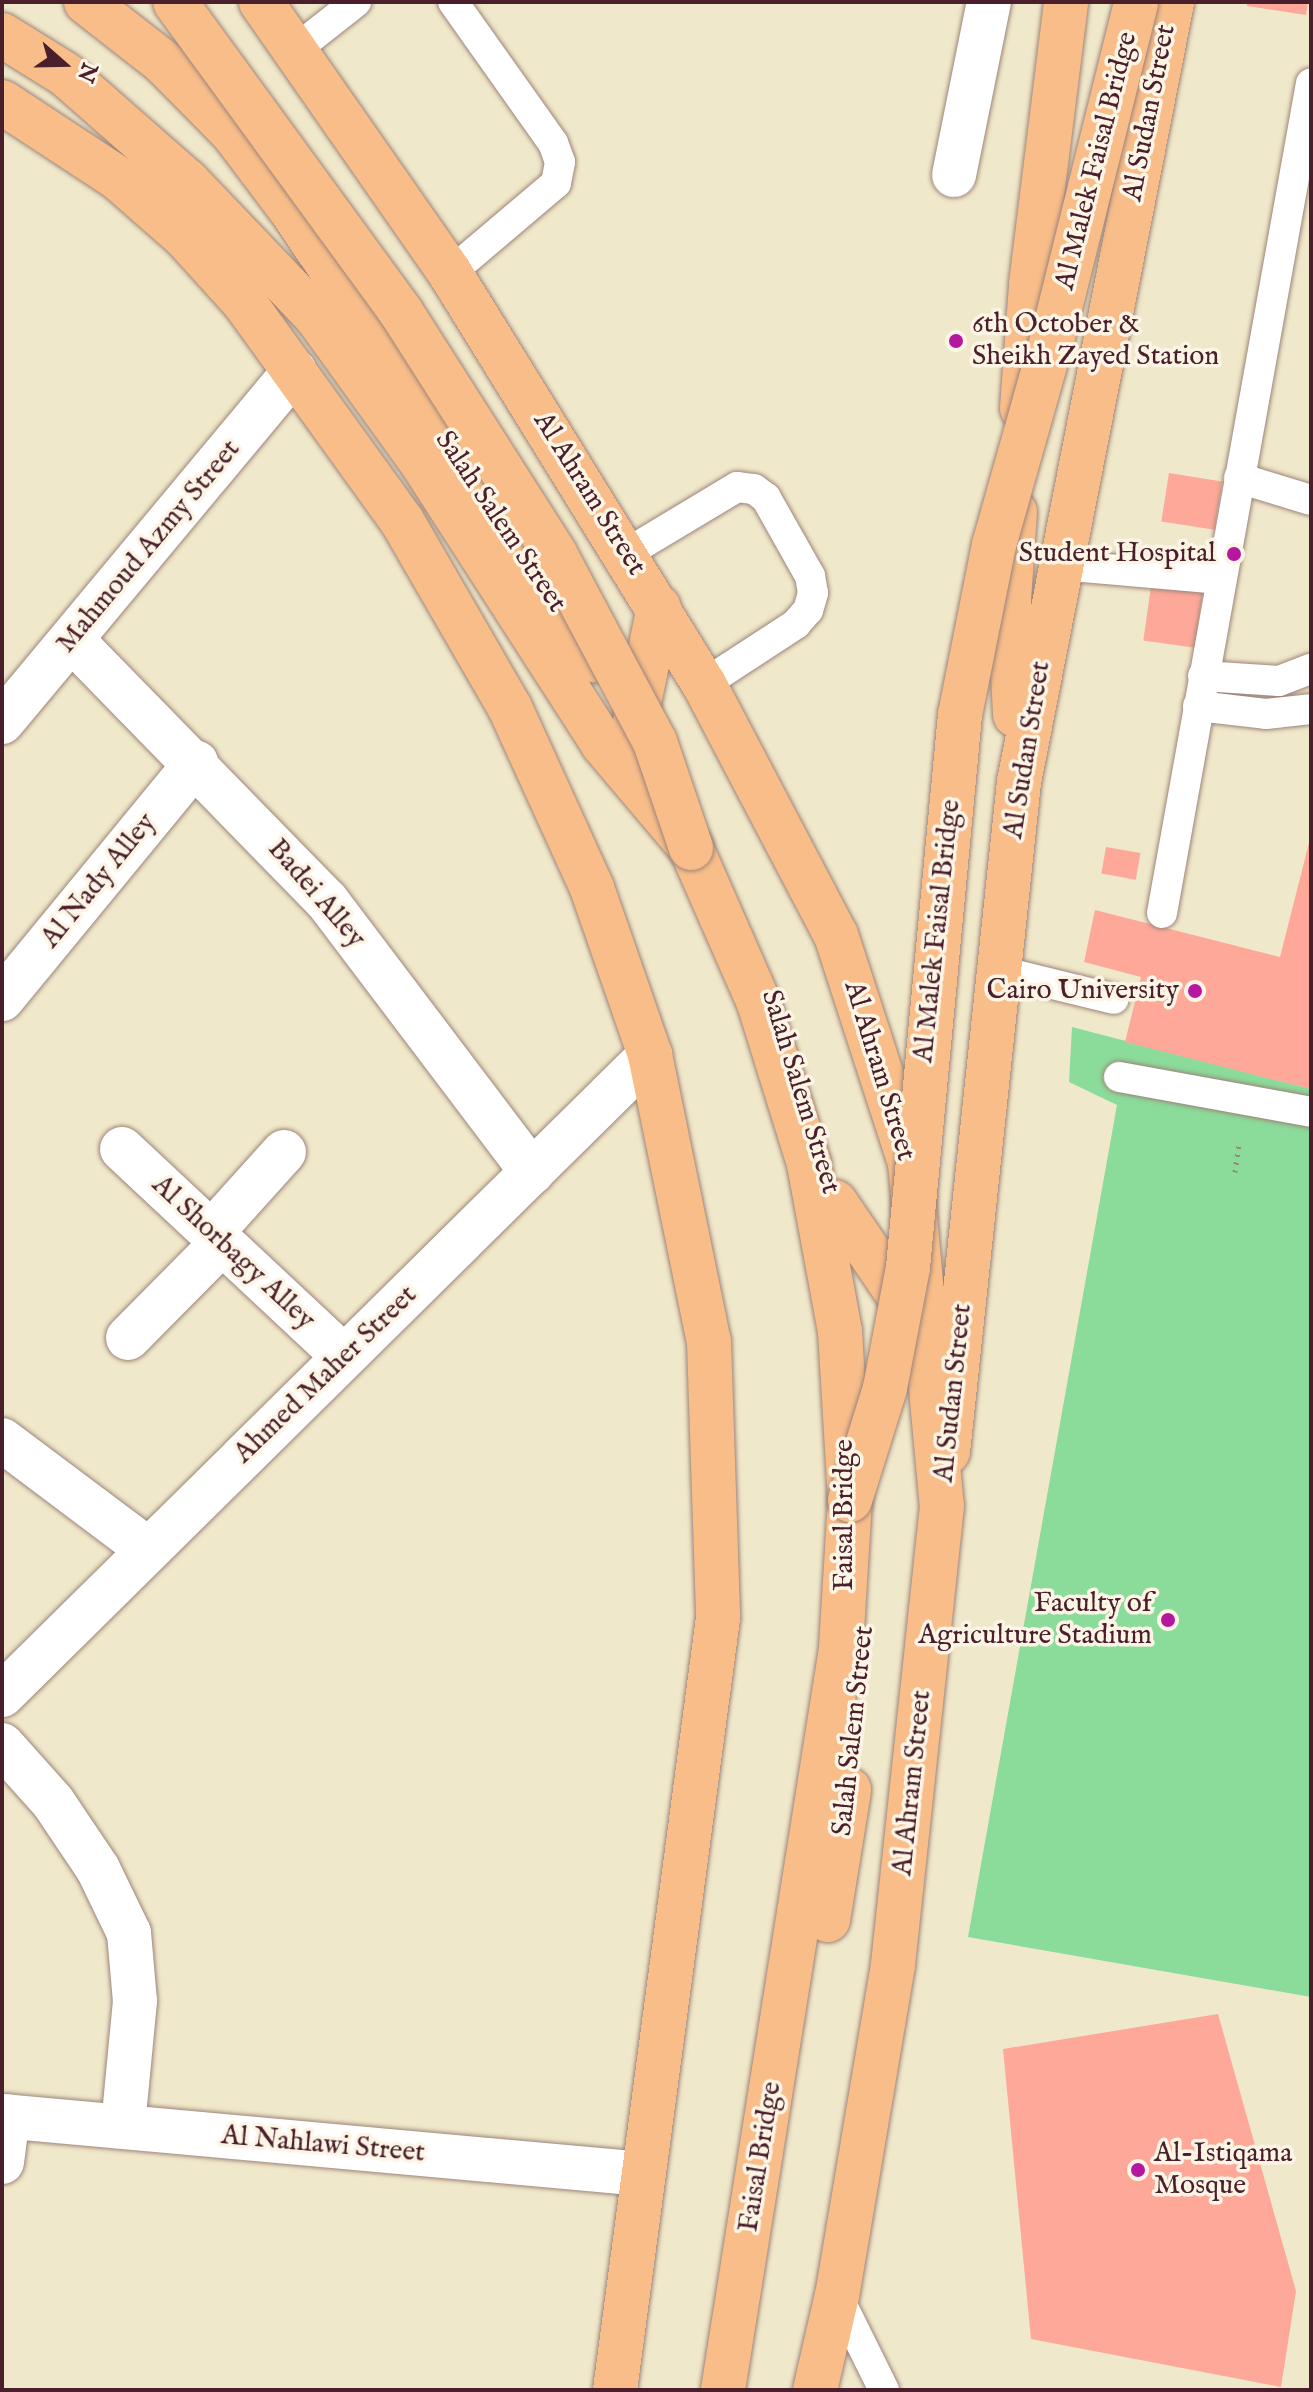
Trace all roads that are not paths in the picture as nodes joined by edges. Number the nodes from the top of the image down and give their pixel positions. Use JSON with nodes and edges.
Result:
{"nodes":[{"id":1,"x":86,"y":2,"type":"edge"},
{"id":2,"x":175,"y":2,"type":"edge"},
{"id":3,"x":261,"y":2,"type":"edge"},
{"id":4,"x":356,"y":2,"type":"edge"},
{"id":5,"x":453,"y":2,"type":"edge"},
{"id":6,"x":989,"y":2,"type":"edge"},
{"id":7,"x":1066,"y":2,"type":"edge"},
{"id":8,"x":1136,"y":2,"type":"edge"},
{"id":9,"x":1172,"y":2,"type":"edge"},
{"id":10,"x":2,"y":35,"type":"edge"},
{"id":11,"x":295,"y":50,"type":"junction"},
{"id":12,"x":1311,"y":83,"type":"edge"},
{"id":13,"x":2,"y":102,"type":"edge"},
{"id":14,"x":954,"y":175,"type":"dead end"},
{"id":15,"x":450,"y":273,"type":"junction"},
{"id":16,"x":294,"y":371,"type":"junction"},
{"id":17,"x":1239,"y":478,"type":"junction"},
{"id":18,"x":1311,"y":500,"type":"edge"},
{"id":19,"x":627,"y":553,"type":"junction"},
{"id":20,"x":1061,"y":565,"type":"junction"},
{"id":21,"x":1220,"y":579,"type":"junction"},
{"id":22,"x":659,"y":607,"type":"junction"},
{"id":23,"x":72,"y":640,"type":"junction"},
{"id":24,"x":1311,"y":669,"type":"edge"},
{"id":25,"x":1203,"y":676,"type":"junction"},
{"id":26,"x":704,"y":684,"type":"junction"},
{"id":27,"x":1198,"y":706,"type":"junction"},
{"id":28,"x":1311,"y":709,"type":"edge"},
{"id":29,"x":2,"y":722,"type":"edge"},
{"id":30,"x":635,"y":722,"type":"junction"},
{"id":31,"x":196,"y":763,"type":"junction"},
{"id":32,"x":1019,"y":782,"type":"junction"},
{"id":33,"x":691,"y":848,"type":"junction"},
{"id":34,"x":1162,"y":913,"type":"dead end"},
{"id":35,"x":999,"y":971,"type":"junction"},
{"id":36,"x":2,"y":999,"type":"edge"},
{"id":37,"x":1114,"y":999,"type":"dead end"},
{"id":38,"x":650,"y":1055,"type":"junction"},
{"id":39,"x":1119,"y":1077,"type":"dead end"},
{"id":40,"x":1311,"y":1112,"type":"edge"},
{"id":41,"x":122,"y":1149,"type":"dead end"},
{"id":42,"x":284,"y":1152,"type":"dead end"},
{"id":43,"x":532,"y":1172,"type":"junction"},
{"id":44,"x":835,"y":1202,"type":"junction"},
{"id":45,"x":217,"y":1238,"type":"junction"},
{"id":46,"x":926,"y":1334,"type":"junction"},
{"id":47,"x":128,"y":1338,"type":"dead end"},
{"id":48,"x":344,"y":1357,"type":"junction"},
{"id":49,"x":2,"y":1440,"type":"edge"},
{"id":50,"x":850,"y":1500,"type":"junction"},
{"id":51,"x":942,"y":1506,"type":"junction"},
{"id":52,"x":147,"y":1549,"type":"junction"},
{"id":53,"x":12,"y":1671,"type":"edge"},
{"id":54,"x":2,"y":1745,"type":"edge"},
{"id":55,"x":5,"y":2116,"type":"edge"},
{"id":56,"x":123,"y":2126,"type":"junction"},
{"id":57,"x":2,"y":2162,"type":"edge"},
{"id":58,"x":643,"y":2174,"type":"junction"},
{"id":59,"x":837,"y":2295,"type":"junction"},
{"id":60,"x":615,"y":2390,"type":"edge"},
{"id":61,"x":723,"y":2390,"type":"edge"},
{"id":62,"x":740,"y":2390,"type":"edge"},
{"id":63,"x":815,"y":2390,"type":"edge"},
{"id":64,"x":884,"y":2390,"type":"edge"}],
"edges":[{"from":1,"to":30,"type":"main road","name":"Salah Salem Street"},
{"from":2,"to":33,"type":"main road","bridge":true},
{"from":3,"to":11,"type":"main road","name":"Al Ahram Street"},
{"from":4,"to":11,"type":"lane"},
{"from":5,"to":15,"type":"lane"},
{"from":6,"to":14,"type":"street"},
{"from":7,"to":32,"type":"main road","name":"Al Malek Faisal Bridge"},
{"from":8,"to":50,"type":"main road","name":"Al Malek Faisal Bridge","bridge":true},
{"from":9,"to":20,"type":"main road","name":"Al Sudan Street"},
{"from":10,"to":33,"type":"main road"},
{"from":11,"to":15,"type":"main road","name":"Al Ahram Street"},
{"from":12,"to":17,"type":"lane"},
{"from":13,"to":16,"type":"main road"},
{"from":15,"to":19,"type":"main road","name":"Al Ahram Street"},
{"from":16,"to":23,"type":"street","name":"Mahmoud Azmy Street"},
{"from":16,"to":38,"type":"main road"},
{"from":17,"to":18,"type":"lane"},
{"from":17,"to":21,"type":"lane"},
{"from":19,"to":22,"type":"main road","name":"Al Ahram Street"},
{"from":19,"to":26,"type":"lane"},
{"from":20,"to":21,"type":"lane"},
{"from":20,"to":32,"type":"main road","name":"Al Sudan Street"},
{"from":21,"to":25,"type":"lane"},
{"from":22,"to":26,"type":"main road","name":"Al Ahram Street"},
{"from":22,"to":30,"type":"main road"},
{"from":23,"to":29,"type":"street","name":"Mahmoud Azmy Street"},
{"from":23,"to":31,"type":"street","name":"Badei Alley"},
{"from":24,"to":25,"type":"lane"},
{"from":25,"to":27,"type":"lane"},
{"from":26,"to":46,"type":"main road","name":"Al Ahram Street"},
{"from":27,"to":28,"type":"lane"},
{"from":27,"to":34,"type":"lane"},
{"from":30,"to":44,"type":"main road","name":"Salah Salem Street"},
{"from":31,"to":36,"type":"street","name":"Al Nady Alley"},
{"from":31,"to":43,"type":"street","name":"Badei Alley"},
{"from":32,"to":35,"type":"main road","name":"Al Sudan Street"},
{"from":33,"to":50,"type":"main road","name":"Faisal Bridge","bridge":true},
{"from":35,"to":37,"type":"lane"},
{"from":35,"to":51,"type":"main road","name":"Al Sudan Street"},
{"from":38,"to":43,"type":"street","name":"Ahmed Maher Street"},
{"from":38,"to":58,"type":"main road"},
{"from":39,"to":40,"type":"lane"},
{"from":41,"to":45,"type":"street","name":"Al Shorbagy Alley"},
{"from":42,"to":45,"type":"street"},
{"from":43,"to":48,"type":"street","name":"Ahmed Maher Street"},
{"from":44,"to":46,"type":"main road"},
{"from":44,"to":62,"type":"main road","name":"Salah Salem Street"},
{"from":45,"to":47,"type":"street"},
{"from":45,"to":48,"type":"street","name":"Al Shorbagy Alley"},
{"from":46,"to":51,"type":"main road","name":"Al Ahram Street"},
{"from":48,"to":52,"type":"street","name":"Ahmed Maher Street"},
{"from":49,"to":52,"type":"street"},
{"from":50,"to":61,"type":"main road","name":"Faisal Bridge"},
{"from":51,"to":59,"type":"main road","name":"Al Ahram Street"},
{"from":52,"to":53,"type":"street","name":"Ahmed Maher Street"},
{"from":54,"to":56,"type":"street"},
{"from":55,"to":56,"type":"street","name":"Al Nahlawi Street"},
{"from":55,"to":57,"type":"street"},
{"from":56,"to":58,"type":"street","name":"Al Nahlawi Street"},
{"from":58,"to":60,"type":"main road"},
{"from":59,"to":63,"type":"main road","name":"Al Ahram Street"},
{"from":59,"to":64,"type":"lane"}]}
